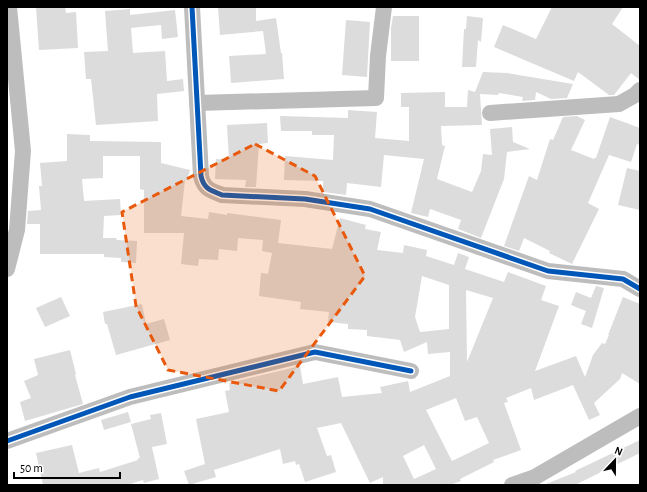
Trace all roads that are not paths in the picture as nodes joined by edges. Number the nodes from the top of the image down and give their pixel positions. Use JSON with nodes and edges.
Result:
{"nodes":[{"id":1,"x":192,"y":7,"type":"edge"},
{"id":2,"x":384,"y":7,"type":"edge"},
{"id":3,"x":8,"y":12,"type":"edge"},
{"id":4,"x":640,"y":90,"type":"edge"},
{"id":5,"x":197,"y":103,"type":"junction"},
{"id":6,"x":490,"y":113,"type":"dead end"},
{"id":7,"x":7,"y":270,"type":"edge"},
{"id":8,"x":640,"y":289,"type":"edge"},
{"id":9,"x":411,"y":371,"type":"dead end"},
{"id":10,"x":640,"y":416,"type":"edge"},
{"id":11,"x":7,"y":440,"type":"edge"},
{"id":12,"x":512,"y":485,"type":"edge"}],
"edges":[{"from":1,"to":5,"type":"street"},
{"from":2,"to":5,"type":"street"},
{"from":3,"to":7,"type":"street"},
{"from":4,"to":6,"type":"street"},
{"from":5,"to":8,"type":"street"},
{"from":9,"to":11,"type":"street"},
{"from":10,"to":12,"type":"street"}]}
